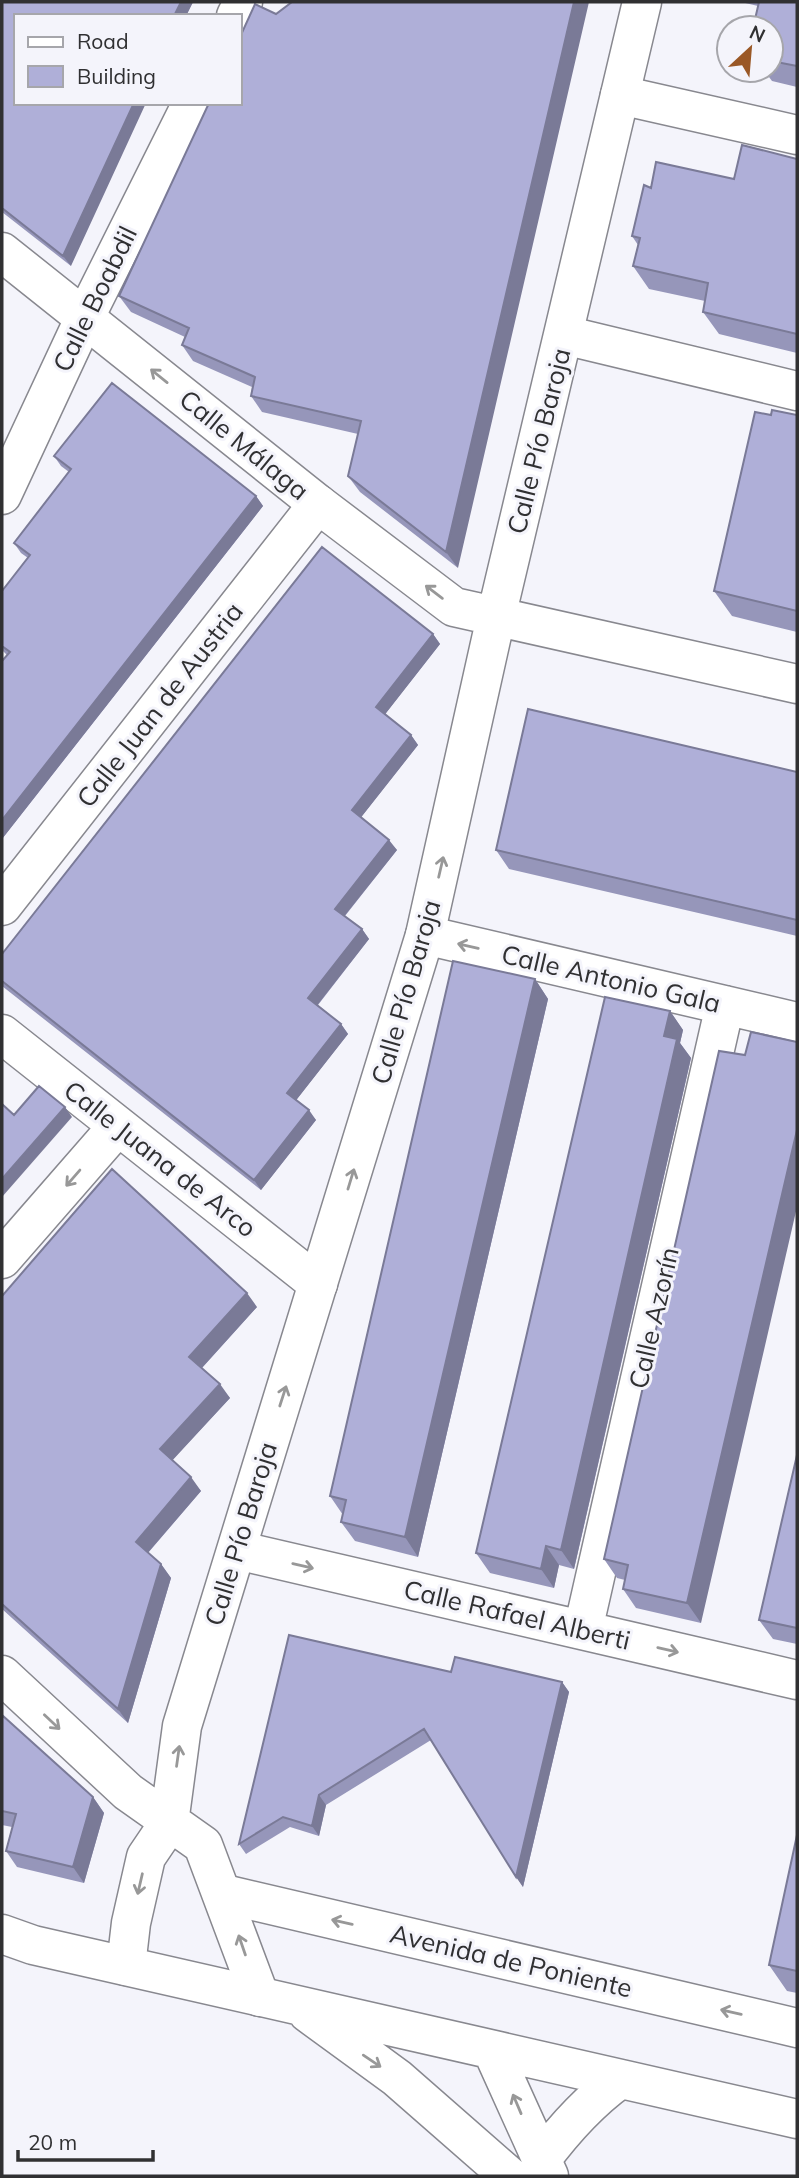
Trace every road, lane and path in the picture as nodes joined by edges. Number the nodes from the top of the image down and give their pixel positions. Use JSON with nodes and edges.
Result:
{"nodes":[{"id":1,"x":642,"y":2,"type":"edge"},
{"id":2,"x":620,"y":96,"type":"junction"},
{"id":3,"x":191,"y":105,"type":"edge"},
{"id":4,"x":797,"y":135,"type":"edge"},
{"id":5,"x":2,"y":252,"type":"edge"},
{"id":6,"x":85,"y":317,"type":"junction"},
{"id":7,"x":565,"y":335,"type":"junction"},
{"id":8,"x":797,"y":391,"type":"edge"},
{"id":9,"x":2,"y":495,"type":"edge"},
{"id":10,"x":318,"y":504,"type":"junction"},
{"id":11,"x":496,"y":617,"type":"junction"},
{"id":12,"x":797,"y":684,"type":"edge"},
{"id":13,"x":2,"y":906,"type":"edge"},
{"id":14,"x":425,"y":935,"type":"junction"},
{"id":15,"x":725,"y":1005,"type":"junction"},
{"id":16,"x":797,"y":1022,"type":"edge"},
{"id":17,"x":2,"y":1034,"type":"edge"},
{"id":18,"x":118,"y":1126,"type":"junction"},
{"id":19,"x":2,"y":1259,"type":"edge"},
{"id":20,"x":318,"y":1284,"type":"junction"},
{"id":21,"x":237,"y":1550,"type":"junction"},
{"id":22,"x":583,"y":1630,"type":"junction"},
{"id":23,"x":2,"y":1675,"type":"edge"},
{"id":24,"x":797,"y":1680,"type":"edge"},
{"id":25,"x":169,"y":1823,"type":"junction"},
{"id":26,"x":224,"y":1894,"type":"junction"},
{"id":27,"x":12,"y":1941,"type":"edge"},
{"id":28,"x":126,"y":1966,"type":"junction"},
{"id":29,"x":260,"y":1997,"type":"junction"},
{"id":30,"x":298,"y":2006,"type":"junction"},
{"id":31,"x":797,"y":2028,"type":"edge"},
{"id":32,"x":492,"y":2050,"type":"junction"},
{"id":33,"x":620,"y":2079,"type":"junction"},
{"id":34,"x":797,"y":2119,"type":"edge"},
{"id":35,"x":533,"y":2171,"type":"edge"}],
"edges":[{"from":1,"to":2,"type":"street","name":"Calle Pío Baroja"},
{"from":2,"to":4,"type":"street"},
{"from":2,"to":7,"type":"street","name":"Calle Pío Baroja"},
{"from":3,"to":6,"type":"street","name":"Calle Boabdil"},
{"from":5,"to":6,"type":"street","name":"Calle Málaga"},
{"from":6,"to":9,"type":"street","name":"Calle Boabdil"},
{"from":10,"to":6,"type":"street","name":"Calle Málaga","one_way":true},
{"from":7,"to":8,"type":"street"},
{"from":7,"to":11,"type":"street","name":"Calle Pío Baroja"},
{"from":11,"to":10,"type":"street","name":"Calle Málaga","one_way":true},
{"from":10,"to":13,"type":"street","name":"Calle Juan de Austria"},
{"from":11,"to":12,"type":"street","name":"Calle Málaga"},
{"from":14,"to":11,"type":"street","name":"Calle Pío Baroja","one_way":true},
{"from":15,"to":14,"type":"street","name":"Calle Antonio Gala","one_way":true},
{"from":20,"to":14,"type":"street","name":"Calle Pío Baroja","one_way":true},
{"from":15,"to":16,"type":"street","name":"Calle Antonio Gala"},
{"from":15,"to":22,"type":"street","name":"Calle Azorín"},
{"from":17,"to":18,"type":"street","name":"Calle Juana de Arco"},
{"from":18,"to":19,"type":"street","one_way":true},
{"from":18,"to":20,"type":"street","name":"Calle Juana de Arco"},
{"from":21,"to":20,"type":"street","name":"Calle Pío Baroja","one_way":true},
{"from":21,"to":22,"type":"street","name":"Calle Rafael Alberti","one_way":true},
{"from":25,"to":21,"type":"street","name":"Calle Pío Baroja","one_way":true},
{"from":22,"to":24,"type":"street","name":"Calle Rafael Alberti","one_way":true},
{"from":23,"to":25,"type":"street","one_way":true},
{"from":25,"to":26,"type":"street"},
{"from":25,"to":28,"type":"street","name":"Calle Pío Baroja","one_way":true},
{"from":29,"to":26,"type":"street","one_way":true},
{"from":31,"to":26,"type":"street","name":"Avenida de Poniente","one_way":true},
{"from":27,"to":28,"type":"street"},
{"from":28,"to":29,"type":"street"},
{"from":29,"to":30,"type":"street"},
{"from":30,"to":32,"type":"street"},
{"from":30,"to":35,"type":"street","one_way":true},
{"from":32,"to":33,"type":"street"},
{"from":35,"to":32,"type":"street","one_way":true},
{"from":33,"to":34,"type":"street"},
{"from":33,"to":35,"type":"street"}]}
